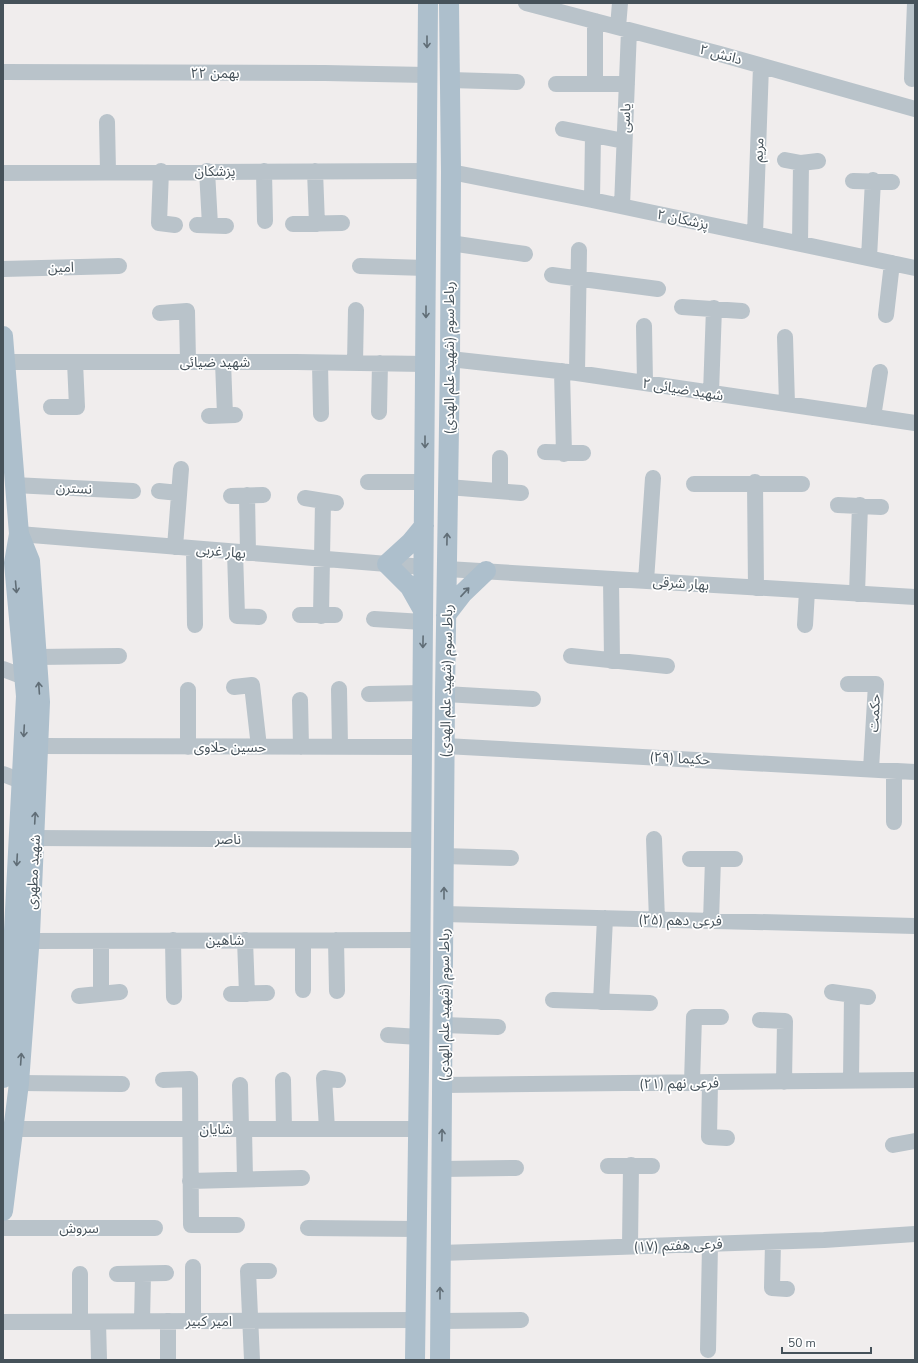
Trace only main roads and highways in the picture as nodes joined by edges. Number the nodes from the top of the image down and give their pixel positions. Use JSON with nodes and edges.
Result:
{"nodes":[{"id":1,"x":428,"y":3,"type":"edge"},
{"id":2,"x":449,"y":3,"type":"edge"},
{"id":3,"x":426,"y":195,"type":"junction"},
{"id":4,"x":450,"y":243,"type":"junction"},
{"id":5,"x":426,"y":275,"type":"junction"},
{"id":6,"x":450,"y":314,"type":"junction"},
{"id":7,"x":3,"y":336,"type":"edge"},
{"id":8,"x":7,"y":448,"type":"edge"},
{"id":9,"x":424,"y":526,"type":"junction"},
{"id":10,"x":19,"y":534,"type":"junction"},
{"id":11,"x":8,"y":561,"type":"edge"},
{"id":12,"x":424,"y":567,"type":"junction"},
{"id":13,"x":447,"y":569,"type":"junction"},
{"id":14,"x":486,"y":571,"type":"road end"},
{"id":15,"x":446,"y":615,"type":"junction"},
{"id":16,"x":423,"y":616,"type":"junction"},
{"id":17,"x":9,"y":885,"type":"edge"},
{"id":18,"x":7,"y":987,"type":"edge"},
{"id":19,"x":420,"y":994,"type":"junction"},
{"id":20,"x":444,"y":997,"type":"junction"},
{"id":21,"x":419,"y":1044,"type":"junction"},
{"id":22,"x":444,"y":1054,"type":"junction"},
{"id":23,"x":11,"y":1081,"type":"edge"},
{"id":24,"x":6,"y":1167,"type":"edge"},
{"id":25,"x":3,"y":1211,"type":"edge"},
{"id":26,"x":415,"y":1360,"type":"edge"},
{"id":27,"x":440,"y":1360,"type":"edge"}],
"edges":[{"from":1,"to":3,"type":"main road","name":"رباط سوم (شهید علم الهدی)","one_way":true},
{"from":2,"to":4,"type":"main road","name":"رباط سوم (شهید علم الهدی)"},
{"from":3,"to":4,"type":"main road"},
{"from":3,"to":5,"type":"main road","name":"رباط سوم (شهید علم الهدی)"},
{"from":4,"to":6,"type":"main road","name":"رباط سوم (شهید علم الهدی)"},
{"from":5,"to":6,"type":"main road"},
{"from":5,"to":9,"type":"main road","name":"رباط سوم (شهید علم الهدی)","one_way":true},
{"from":13,"to":6,"type":"main road","name":"رباط سوم (شهید علم الهدی)","one_way":true},
{"from":7,"to":8,"type":"main road","name":"شهید مطهری"},
{"from":8,"to":10,"type":"main road","name":"شهید مطهری"},
{"from":9,"to":12,"type":"main road","name":"رباط سوم (شهید علم الهدی)"},
{"from":9,"to":16,"type":"main road"},
{"from":10,"to":11,"type":"main road","name":"شهید مطهری"},
{"from":23,"to":10,"type":"main road","name":"شهید مطهری","one_way":true},
{"from":11,"to":17,"type":"main road","name":"شهید مطهری","one_way":true},
{"from":12,"to":13,"type":"main road"},
{"from":12,"to":16,"type":"main road","name":"رباط سوم (شهید علم الهدی)"},
{"from":13,"to":15,"type":"main road","name":"رباط سوم (شهید علم الهدی)"},
{"from":15,"to":14,"type":"main road","one_way":true},
{"from":20,"to":15,"type":"main road","name":"رباط سوم (شهید علم الهدی)","one_way":true},
{"from":16,"to":19,"type":"main road","name":"رباط سوم (شهید علم الهدی)","one_way":true},
{"from":17,"to":18,"type":"main road","name":"شهید مطهری"},
{"from":18,"to":23,"type":"main road","name":"شهید مطهری"},
{"from":19,"to":20,"type":"main road"},
{"from":19,"to":21,"type":"main road","name":"رباط سوم (شهید علم الهدی)"},
{"from":20,"to":22,"type":"main road","name":"رباط سوم (شهید علم الهدی)"},
{"from":21,"to":22,"type":"main road"},
{"from":21,"to":26,"type":"main road","name":"رباط سوم (شهید علم الهدی)"},
{"from":27,"to":22,"type":"main road","name":"رباط سوم (شهید علم الهدی)","one_way":true},
{"from":23,"to":24,"type":"main road","name":"شهید مطهری"},
{"from":24,"to":25,"type":"main road","name":"شهید مطهری"}]}
